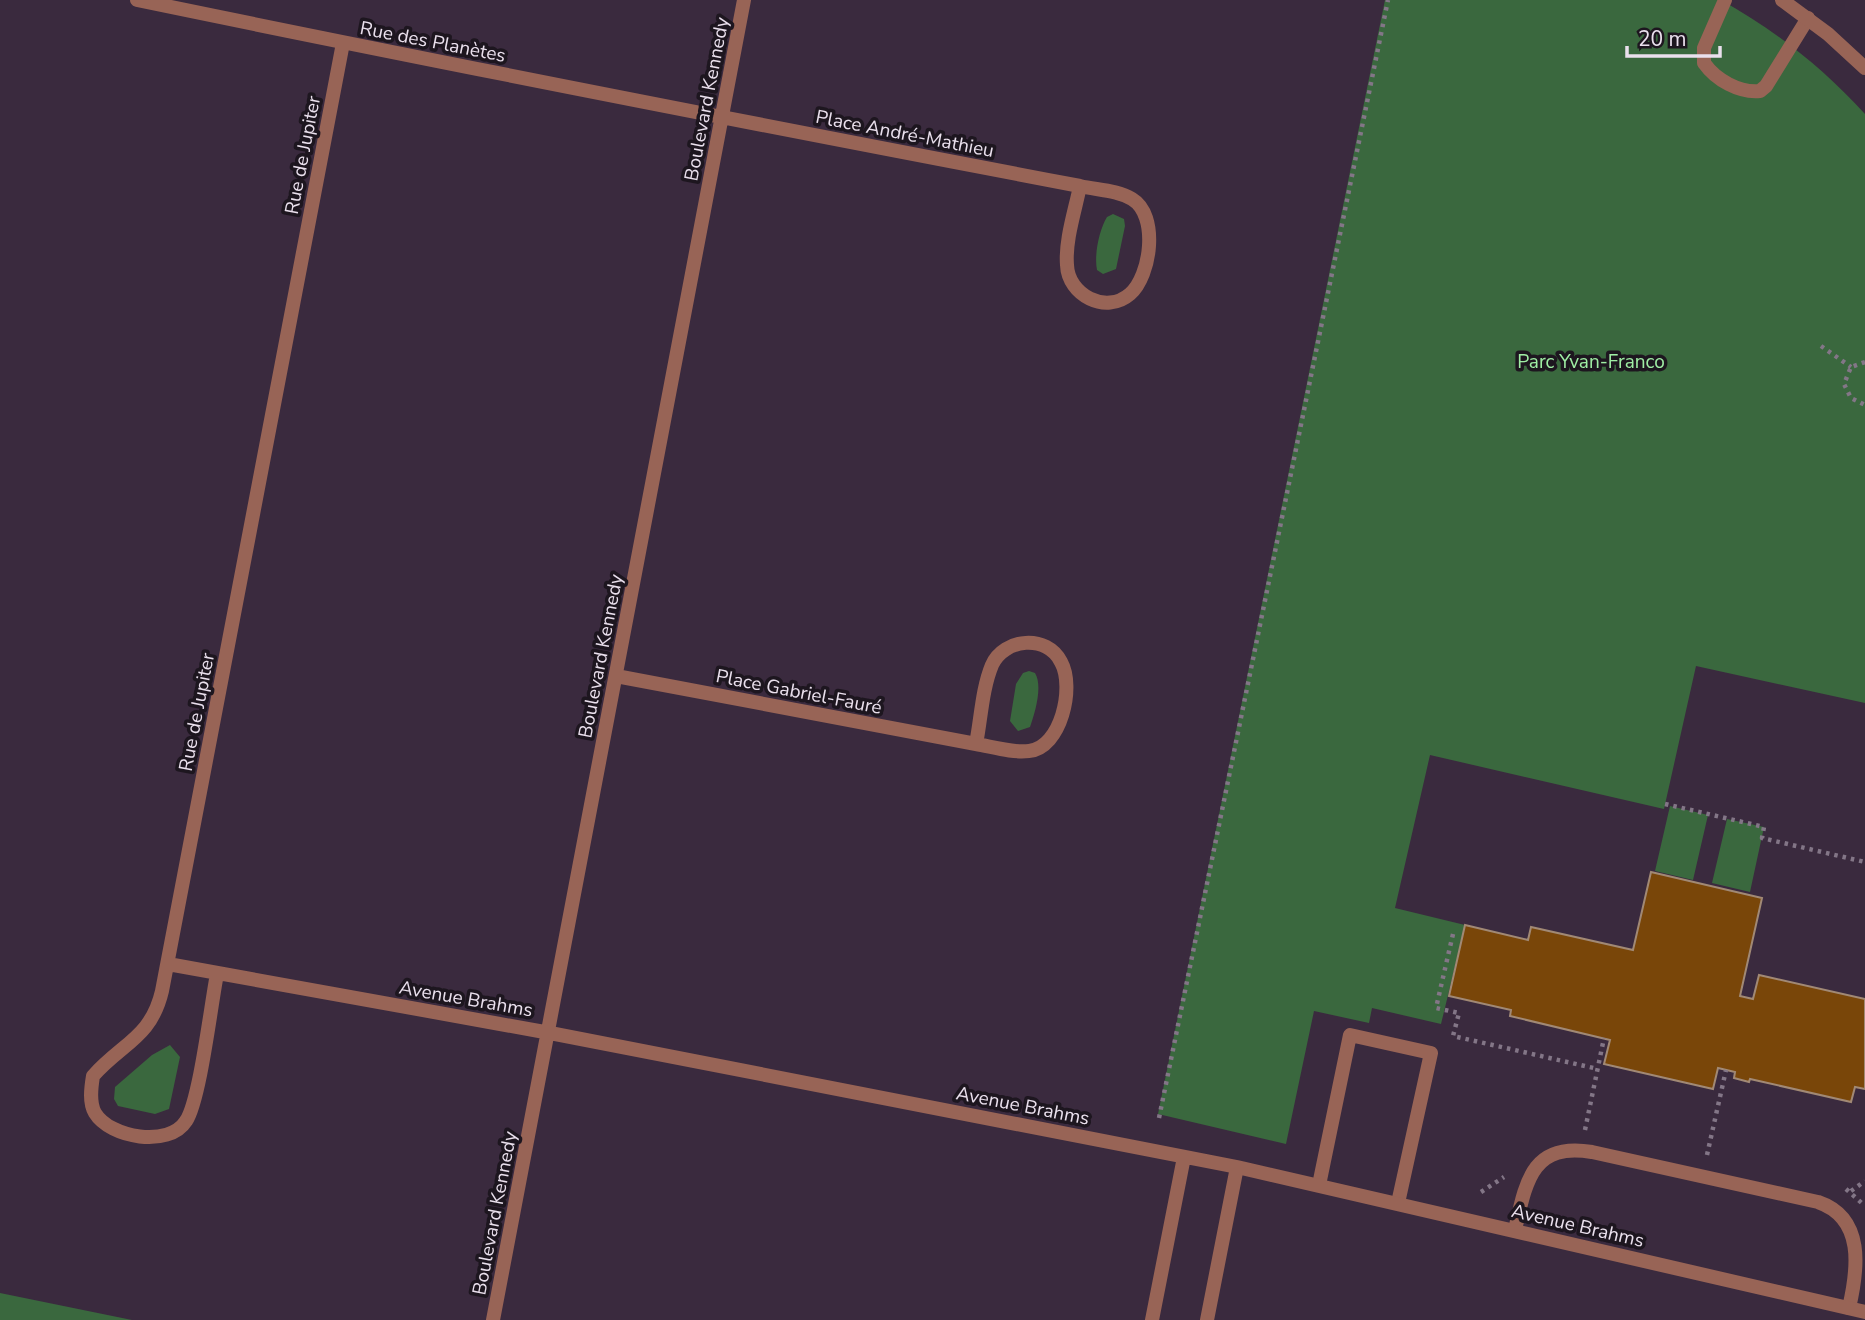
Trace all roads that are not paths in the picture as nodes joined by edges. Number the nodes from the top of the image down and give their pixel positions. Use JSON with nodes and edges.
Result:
{"nodes":[{"id":1,"x":137,"y":0,"type":"edge"},
{"id":2,"x":744,"y":0,"type":"edge"},
{"id":3,"x":1725,"y":0,"type":"edge"},
{"id":4,"x":1782,"y":0,"type":"edge"},
{"id":5,"x":1808,"y":18,"type":"junction"},
{"id":6,"x":343,"y":43,"type":"junction"},
{"id":7,"x":1865,"y":68,"type":"edge"},
{"id":8,"x":722,"y":118,"type":"junction"},
{"id":9,"x":1080,"y":186,"type":"junction"},
{"id":10,"x":616,"y":676,"type":"junction"},
{"id":11,"x":976,"y":744,"type":"junction"},
{"id":12,"x":168,"y":964,"type":"junction"},
{"id":13,"x":217,"y":974,"type":"junction"},
{"id":14,"x":550,"y":1033,"type":"junction"},
{"id":15,"x":1184,"y":1157,"type":"junction"},
{"id":16,"x":1237,"y":1167,"type":"junction"},
{"id":17,"x":1319,"y":1185,"type":"junction"},
{"id":18,"x":1398,"y":1203,"type":"junction"},
{"id":19,"x":1515,"y":1230,"type":"junction"},
{"id":20,"x":1849,"y":1308,"type":"junction"},
{"id":21,"x":1865,"y":1312,"type":"edge"},
{"id":22,"x":493,"y":1320,"type":"edge"},
{"id":23,"x":1152,"y":1320,"type":"edge"},
{"id":24,"x":1207,"y":1320,"type":"edge"}],
"edges":[{"from":1,"to":6,"type":"street","name":"Rue des Planètes"},
{"from":2,"to":8,"type":"street","name":"Boulevard Kennedy"},
{"from":3,"to":5,"type":"street"},
{"from":4,"to":5,"type":"street"},
{"from":5,"to":7,"type":"street"},
{"from":6,"to":8,"type":"street","name":"Rue des Planètes"},
{"from":6,"to":12,"type":"street","name":"Rue de Jupiter"},
{"from":8,"to":9,"type":"street","name":"Place André-Mathieu"},
{"from":8,"to":10,"type":"street","name":"Boulevard Kennedy"},
{"from":9,"to":9,"type":"street","name":"Place André-Mathieu"},
{"from":10,"to":11,"type":"street","name":"Place Gabriel-Fauré"},
{"from":10,"to":14,"type":"street","name":"Boulevard Kennedy"},
{"from":11,"to":11,"type":"street","name":"Place Gabriel-Fauré"},
{"from":12,"to":13,"type":"street","name":"Avenue Brahms"},
{"from":12,"to":13,"type":"street","name":"Rue de Jupiter"},
{"from":13,"to":14,"type":"street","name":"Avenue Brahms"},
{"from":14,"to":15,"type":"street","name":"Avenue Brahms"},
{"from":14,"to":22,"type":"street","name":"Boulevard Kennedy"},
{"from":15,"to":16,"type":"street","name":"Avenue Brahms"},
{"from":15,"to":23,"type":"street"},
{"from":16,"to":17,"type":"street","name":"Avenue Brahms"},
{"from":16,"to":24,"type":"street"},
{"from":17,"to":18,"type":"street","name":"Avenue Brahms"},
{"from":17,"to":18,"type":"street"},
{"from":18,"to":19,"type":"street","name":"Avenue Brahms"},
{"from":19,"to":20,"type":"street","name":"Avenue Brahms"},
{"from":19,"to":20,"type":"street"},
{"from":20,"to":21,"type":"street","name":"Avenue Brahms"}]}
